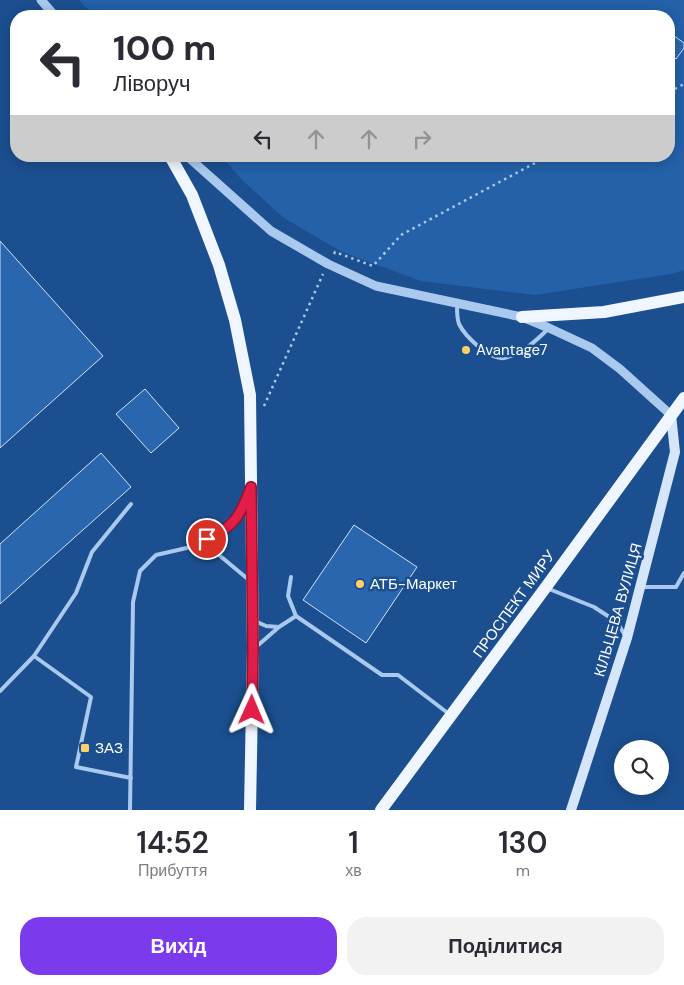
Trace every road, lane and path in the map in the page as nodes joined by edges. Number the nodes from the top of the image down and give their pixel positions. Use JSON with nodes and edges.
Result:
{"nodes":[{"id":1,"x":41,"y":0,"type":"edge"},
{"id":2,"x":50,"y":10,"type":"edge"},
{"id":3,"x":173,"y":162,"type":"edge"},
{"id":4,"x":194,"y":162,"type":"edge"},
{"id":5,"x":537,"y":162,"type":"edge"},
{"id":6,"x":328,"y":264,"type":"junction"},
{"id":7,"x":684,"y":297,"type":"edge"},
{"id":8,"x":457,"y":303,"type":"junction"},
{"id":9,"x":522,"y":317,"type":"junction"},
{"id":10,"x":549,"y":328,"type":"junction"},
{"id":11,"x":684,"y":398,"type":"edge"},
{"id":12,"x":264,"y":407,"type":"dead end"},
{"id":13,"x":671,"y":415,"type":"junction"},
{"id":14,"x":251,"y":487,"type":"junction"},
{"id":15,"x":131,"y":504,"type":"dead end"},
{"id":16,"x":191,"y":547,"type":"junction"},
{"id":17,"x":684,"y":572,"type":"edge"},
{"id":18,"x":291,"y":577,"type":"dead end"},
{"id":19,"x":252,"y":583,"type":"junction"},
{"id":20,"x":641,"y":587,"type":"junction"},
{"id":21,"x":546,"y":588,"type":"junction"},
{"id":22,"x":296,"y":616,"type":"junction"},
{"id":23,"x":253,"y":620,"type":"junction"},
{"id":24,"x":279,"y":627,"type":"junction"},
{"id":25,"x":627,"y":638,"type":"junction"},
{"id":26,"x":253,"y":650,"type":"junction"},
{"id":27,"x":34,"y":656,"type":"junction"},
{"id":28,"x":0,"y":691,"type":"edge"},
{"id":29,"x":451,"y":715,"type":"junction"},
{"id":30,"x":131,"y":778,"type":"junction"},
{"id":31,"x":130,"y":810,"type":"edge"},
{"id":32,"x":250,"y":810,"type":"edge"},
{"id":33,"x":381,"y":810,"type":"edge"},
{"id":34,"x":571,"y":810,"type":"edge"}],
"edges":[{"from":1,"to":2,"type":"street"},
{"from":3,"to":14,"type":"main road"},
{"from":4,"to":6,"type":"street"},
{"from":5,"to":6,"type":"path"},
{"from":6,"to":8,"type":"street"},
{"from":6,"to":12,"type":"path"},
{"from":7,"to":9,"type":"main road"},
{"from":8,"to":9,"type":"street"},
{"from":8,"to":10,"type":"lane"},
{"from":9,"to":10,"type":"street"},
{"from":10,"to":13,"type":"street"},
{"from":11,"to":13,"type":"main road","name":"ПРОСПЕКТ МИРУ"},
{"from":13,"to":20,"type":"main road","name":"КІЛЬЦЕВА ВУЛИЦЯ"},
{"from":13,"to":21,"type":"main road","name":"ПРОСПЕКТ МИРУ"},
{"from":14,"to":16,"type":"lane"},
{"from":14,"to":19,"type":"main road"},
{"from":15,"to":27,"type":"lane"},
{"from":16,"to":19,"type":"lane"},
{"from":16,"to":30,"type":"lane"},
{"from":17,"to":20,"type":"lane"},
{"from":18,"to":22,"type":"lane"},
{"from":19,"to":23,"type":"main road"},
{"from":20,"to":25,"type":"main road","name":"КІЛЬЦЕВА ВУЛИЦЯ"},
{"from":21,"to":25,"type":"lane"},
{"from":21,"to":29,"type":"main road","name":"ПРОСПЕКТ МИРУ"},
{"from":22,"to":24,"type":"lane"},
{"from":22,"to":29,"type":"lane"},
{"from":23,"to":24,"type":"lane"},
{"from":23,"to":26,"type":"main road"},
{"from":24,"to":26,"type":"lane"},
{"from":25,"to":34,"type":"main road","name":"КІЛЬЦЕВА ВУЛИЦЯ"},
{"from":26,"to":32,"type":"main road"},
{"from":27,"to":28,"type":"lane"},
{"from":27,"to":30,"type":"lane"},
{"from":29,"to":33,"type":"main road","name":"ПРОСПЕКТ МИРУ"},
{"from":30,"to":31,"type":"lane"}]}
